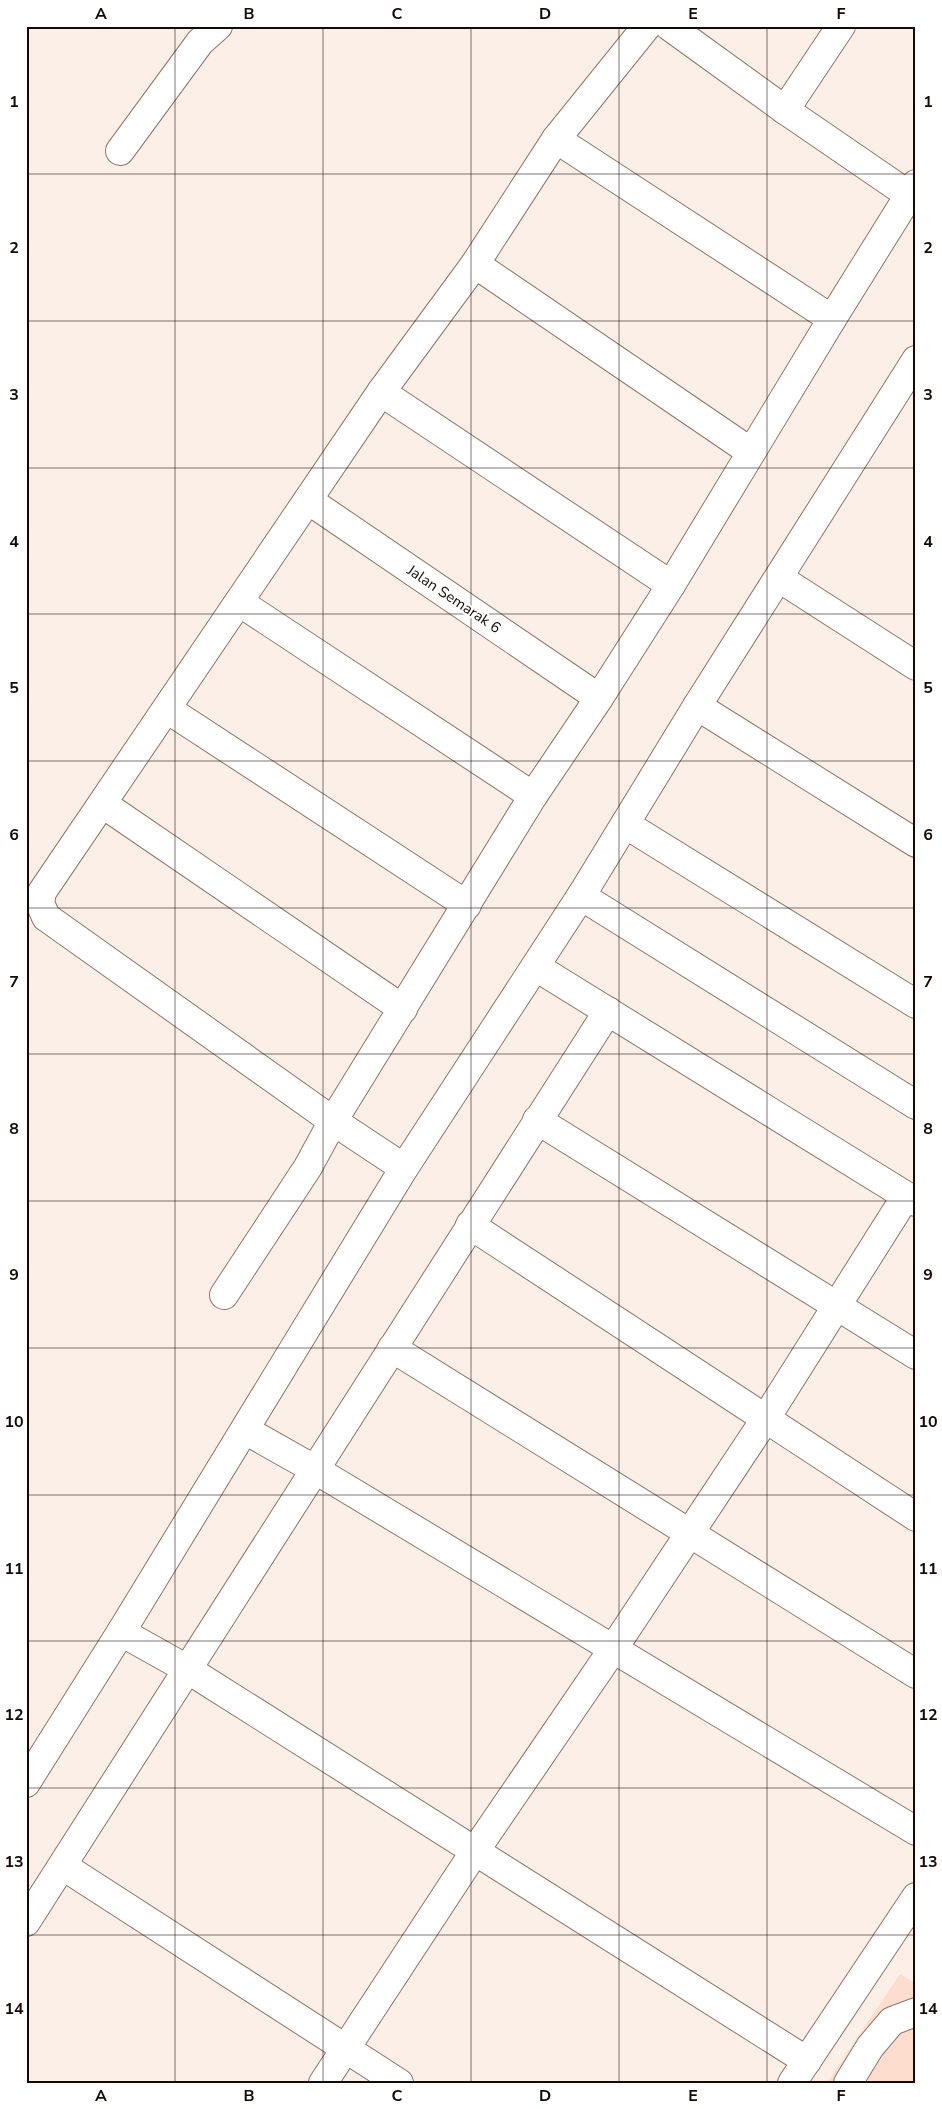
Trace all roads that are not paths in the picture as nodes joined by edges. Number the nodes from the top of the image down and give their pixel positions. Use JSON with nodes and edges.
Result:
{"nodes":[{"id":1,"x":218,"y":26,"type":"edge"},
{"id":2,"x":647,"y":26,"type":"edge"},
{"id":3,"x":669,"y":26,"type":"edge"},
{"id":4,"x":841,"y":26,"type":"edge"},
{"id":5,"x":785,"y":110,"type":"junction"},
{"id":6,"x":556,"y":139,"type":"junction"},
{"id":7,"x":120,"y":151,"type":"dead end"},
{"id":8,"x":912,"y":190,"type":"edge"},
{"id":9,"x":475,"y":264,"type":"junction"},
{"id":10,"x":832,"y":319,"type":"junction"},
{"id":11,"x":916,"y":360,"type":"edge"},
{"id":12,"x":381,"y":392,"type":"junction"},
{"id":13,"x":751,"y":452,"type":"junction"},
{"id":14,"x":308,"y":500,"type":"junction"},
{"id":15,"x":779,"y":578,"type":"junction"},
{"id":16,"x":671,"y":585,"type":"junction"},
{"id":17,"x":239,"y":602,"type":"junction"},
{"id":18,"x":916,"y":666,"type":"edge"},
{"id":19,"x":599,"y":698,"type":"junction"},
{"id":20,"x":697,"y":706,"type":"junction"},
{"id":21,"x":167,"y":709,"type":"junction"},
{"id":22,"x":534,"y":796,"type":"junction"},
{"id":23,"x":103,"y":804,"type":"junction"},
{"id":24,"x":625,"y":824,"type":"junction"},
{"id":25,"x":916,"y":843,"type":"edge"},
{"id":26,"x":581,"y":896,"type":"junction"},
{"id":27,"x":466,"y":906,"type":"junction"},
{"id":28,"x":536,"y":966,"type":"junction"},
{"id":29,"x":916,"y":1004,"type":"edge"},
{"id":30,"x":403,"y":1009,"type":"junction"},
{"id":31,"x":608,"y":1011,"type":"junction"},
{"id":32,"x":916,"y":1105,"type":"edge"},
{"id":33,"x":537,"y":1120,"type":"junction"},
{"id":34,"x":333,"y":1121,"type":"junction"},
{"id":35,"x":404,"y":1168,"type":"junction"},
{"id":36,"x":911,"y":1199,"type":"edge"},
{"id":37,"x":470,"y":1225,"type":"junction"},
{"id":38,"x":224,"y":1295,"type":"dead end"},
{"id":39,"x":836,"y":1307,"type":"junction"},
{"id":40,"x":392,"y":1348,"type":"junction"},
{"id":41,"x":916,"y":1355,"type":"edge"},
{"id":42,"x":766,"y":1418,"type":"junction"},
{"id":43,"x":245,"y":1430,"type":"junction"},
{"id":44,"x":314,"y":1469,"type":"junction"},
{"id":45,"x":916,"y":1517,"type":"edge"},
{"id":46,"x":690,"y":1532,"type":"junction"},
{"id":47,"x":122,"y":1632,"type":"junction"},
{"id":48,"x":613,"y":1649,"type":"junction"},
{"id":49,"x":187,"y":1669,"type":"junction"},
{"id":50,"x":916,"y":1674,"type":"edge"},
{"id":51,"x":26,"y":1783,"type":"edge"},
{"id":52,"x":916,"y":1831,"type":"edge"},
{"id":53,"x":475,"y":1851,"type":"junction"},
{"id":54,"x":63,"y":1866,"type":"junction"},
{"id":55,"x":911,"y":1915,"type":"edge"},
{"id":56,"x":26,"y":1922,"type":"edge"},
{"id":57,"x":916,"y":2012,"type":"edge"},
{"id":58,"x":346,"y":2048,"type":"junction"},
{"id":59,"x":800,"y":2072,"type":"edge"},
{"id":60,"x":323,"y":2083,"type":"edge"},
{"id":61,"x":399,"y":2083,"type":"edge"},
{"id":62,"x":848,"y":2083,"type":"edge"}],
"edges":[{"from":1,"to":7,"type":"street"},
{"from":2,"to":6,"type":"street"},
{"from":3,"to":5,"type":"street"},
{"from":4,"to":5,"type":"street"},
{"from":5,"to":8,"type":"street"},
{"from":6,"to":9,"type":"street"},
{"from":6,"to":10,"type":"street"},
{"from":8,"to":10,"type":"street"},
{"from":9,"to":12,"type":"street"},
{"from":9,"to":13,"type":"street"},
{"from":10,"to":13,"type":"street"},
{"from":11,"to":15,"type":"street"},
{"from":12,"to":14,"type":"street"},
{"from":12,"to":16,"type":"street"},
{"from":13,"to":16,"type":"street"},
{"from":14,"to":17,"type":"street"},
{"from":14,"to":19,"type":"street","name":"Jalan Semarak 6"},
{"from":15,"to":18,"type":"street"},
{"from":15,"to":20,"type":"street"},
{"from":16,"to":19,"type":"street"},
{"from":17,"to":21,"type":"street"},
{"from":17,"to":22,"type":"street"},
{"from":19,"to":22,"type":"street"},
{"from":20,"to":24,"type":"street"},
{"from":20,"to":25,"type":"street"},
{"from":21,"to":23,"type":"street"},
{"from":21,"to":27,"type":"street"},
{"from":22,"to":27,"type":"street"},
{"from":23,"to":30,"type":"street"},
{"from":23,"to":34,"type":"street"},
{"from":24,"to":26,"type":"street"},
{"from":24,"to":29,"type":"street"},
{"from":26,"to":28,"type":"street"},
{"from":26,"to":32,"type":"street"},
{"from":27,"to":30,"type":"street"},
{"from":28,"to":31,"type":"street"},
{"from":28,"to":35,"type":"street"},
{"from":30,"to":34,"type":"street"},
{"from":31,"to":33,"type":"street"},
{"from":31,"to":36,"type":"street"},
{"from":33,"to":37,"type":"street"},
{"from":33,"to":39,"type":"street"},
{"from":34,"to":35,"type":"street"},
{"from":34,"to":38,"type":"street"},
{"from":35,"to":43,"type":"street"},
{"from":36,"to":39,"type":"street"},
{"from":37,"to":40,"type":"street"},
{"from":37,"to":42,"type":"street"},
{"from":39,"to":41,"type":"street"},
{"from":39,"to":42,"type":"street"},
{"from":40,"to":44,"type":"street"},
{"from":40,"to":46,"type":"street"},
{"from":42,"to":45,"type":"street"},
{"from":42,"to":46,"type":"street"},
{"from":43,"to":44,"type":"street"},
{"from":43,"to":47,"type":"street"},
{"from":44,"to":48,"type":"street"},
{"from":44,"to":49,"type":"street"},
{"from":46,"to":48,"type":"street"},
{"from":46,"to":50,"type":"street"},
{"from":47,"to":49,"type":"street"},
{"from":47,"to":51,"type":"street"},
{"from":48,"to":52,"type":"street"},
{"from":48,"to":53,"type":"street"},
{"from":49,"to":53,"type":"street"},
{"from":49,"to":54,"type":"street"},
{"from":53,"to":58,"type":"street"},
{"from":53,"to":59,"type":"street"},
{"from":54,"to":56,"type":"street"},
{"from":54,"to":58,"type":"street"},
{"from":55,"to":59,"type":"street"},
{"from":57,"to":62,"type":"street"},
{"from":58,"to":60,"type":"street"},
{"from":58,"to":61,"type":"street"}]}
